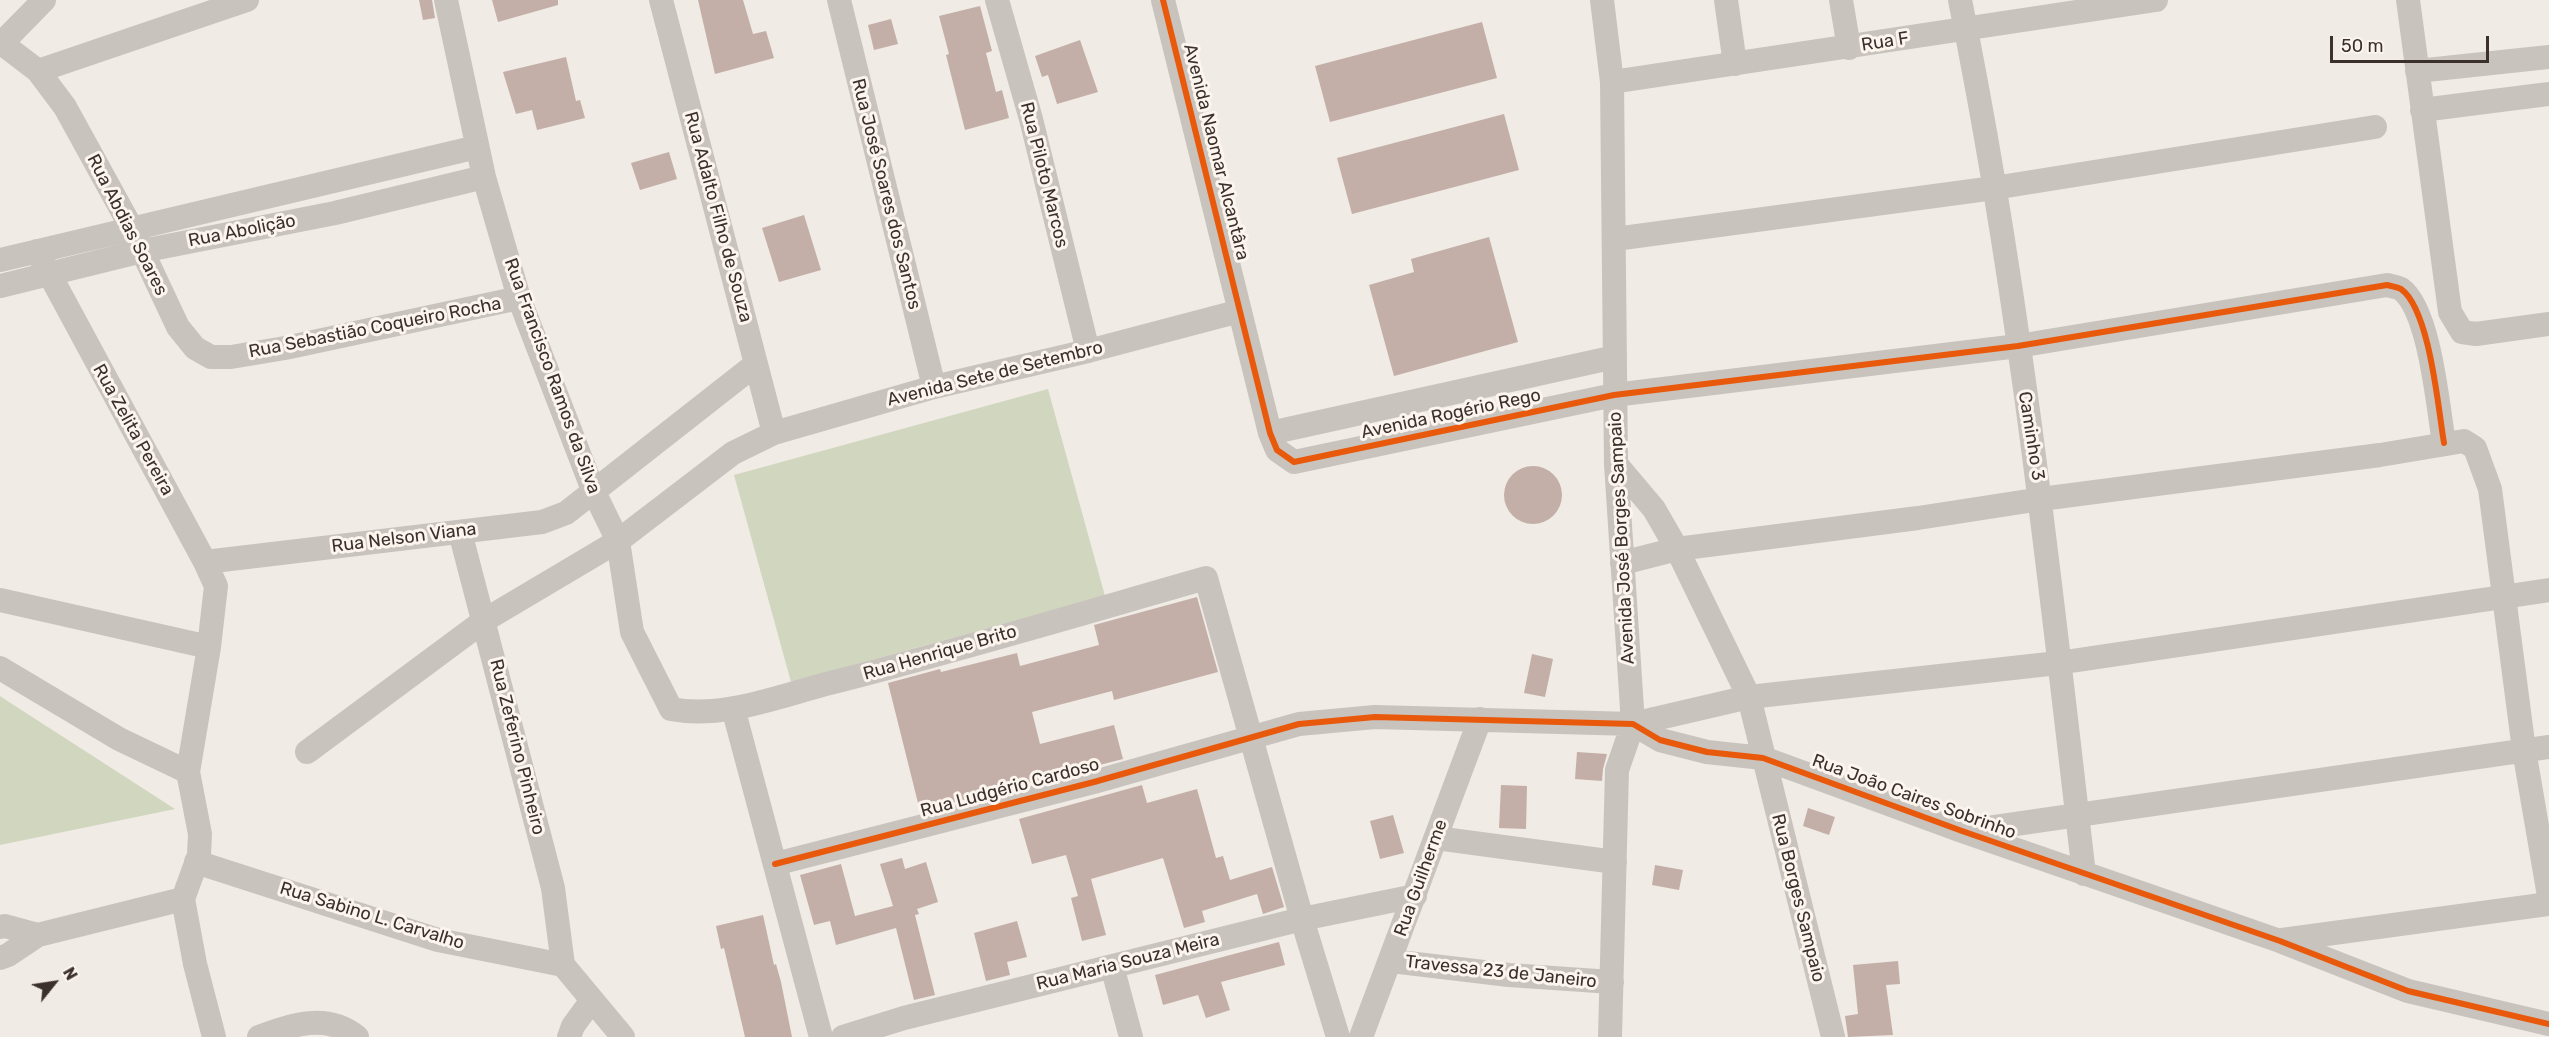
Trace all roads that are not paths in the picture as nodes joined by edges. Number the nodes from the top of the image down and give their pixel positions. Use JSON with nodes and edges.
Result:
{"nodes":[{"id":1,"x":44,"y":0,"type":"edge"},
{"id":2,"x":247,"y":0,"type":"edge"},
{"id":3,"x":446,"y":0,"type":"edge"},
{"id":4,"x":661,"y":0,"type":"edge"},
{"id":5,"x":839,"y":0,"type":"edge"},
{"id":6,"x":997,"y":0,"type":"edge"},
{"id":7,"x":1163,"y":0,"type":"edge"},
{"id":8,"x":1602,"y":0,"type":"edge"},
{"id":9,"x":1726,"y":0,"type":"edge"},
{"id":10,"x":1841,"y":0,"type":"edge"},
{"id":11,"x":1960,"y":0,"type":"edge"},
{"id":12,"x":2156,"y":0,"type":"edge"},
{"id":13,"x":2408,"y":0,"type":"edge"},
{"id":14,"x":2064,"y":6,"type":"edge"},
{"id":15,"x":1966,"y":29,"type":"junction"},
{"id":16,"x":0,"y":43,"type":"edge"},
{"id":17,"x":1849,"y":48,"type":"junction"},
{"id":18,"x":2549,"y":57,"type":"edge"},
{"id":19,"x":1735,"y":64,"type":"junction"},
{"id":20,"x":38,"y":71,"type":"junction"},
{"id":21,"x":2417,"y":71,"type":"junction"},
{"id":22,"x":1612,"y":82,"type":"junction"},
{"id":23,"x":2549,"y":94,"type":"edge"},
{"id":24,"x":2422,"y":110,"type":"junction"},
{"id":25,"x":2375,"y":127,"type":"dead end"},
{"id":26,"x":477,"y":147,"type":"junction"},
{"id":27,"x":484,"y":177,"type":"junction"},
{"id":28,"x":1994,"y":188,"type":"junction"},
{"id":29,"x":131,"y":227,"type":"junction"},
{"id":30,"x":1615,"y":239,"type":"junction"},
{"id":31,"x":37,"y":251,"type":"junction"},
{"id":32,"x":142,"y":251,"type":"junction"},
{"id":33,"x":0,"y":260,"type":"edge"},
{"id":34,"x":48,"y":274,"type":"junction"},
{"id":35,"x":0,"y":286,"type":"edge"},
{"id":36,"x":519,"y":298,"type":"junction"},
{"id":37,"x":1240,"y":311,"type":"junction"},
{"id":38,"x":2549,"y":324,"type":"edge"},
{"id":39,"x":2018,"y":346,"type":"junction"},
{"id":40,"x":1088,"y":351,"type":"junction"},
{"id":41,"x":231,"y":357,"type":"joint"},
{"id":42,"x":1615,"y":357,"type":"junction"},
{"id":43,"x":756,"y":364,"type":"junction"},
{"id":44,"x":934,"y":387,"type":"junction"},
{"id":45,"x":1614,"y":395,"type":"junction"},
{"id":46,"x":774,"y":433,"type":"junction"},
{"id":47,"x":1270,"y":433,"type":"junction"},
{"id":48,"x":2444,"y":443,"type":"junction"},
{"id":49,"x":1616,"y":464,"type":"junction"},
{"id":50,"x":593,"y":490,"type":"junction"},
{"id":51,"x":2041,"y":499,"type":"junction"},
{"id":52,"x":460,"y":532,"type":"junction"},
{"id":53,"x":618,"y":542,"type":"junction"},
{"id":54,"x":1677,"y":549,"type":"junction"},
{"id":55,"x":205,"y":562,"type":"junction"},
{"id":56,"x":1623,"y":563,"type":"junction"},
{"id":57,"x":2549,"y":590,"type":"edge"},
{"id":58,"x":2504,"y":597,"type":"junction"},
{"id":59,"x":0,"y":600,"type":"edge"},
{"id":60,"x":485,"y":620,"type":"junction"},
{"id":61,"x":209,"y":647,"type":"junction"},
{"id":62,"x":2058,"y":663,"type":"junction"},
{"id":63,"x":0,"y":668,"type":"edge"},
{"id":64,"x":1749,"y":697,"type":"junction"},
{"id":65,"x":733,"y":708,"type":"junction"},
{"id":66,"x":671,"y":709,"type":"joint"},
{"id":67,"x":1480,"y":719,"type":"junction"},
{"id":68,"x":1633,"y":724,"type":"junction"},
{"id":69,"x":1252,"y":737,"type":"junction"},
{"id":70,"x":2549,"y":747,"type":"edge"},
{"id":71,"x":2524,"y":750,"type":"junction"},
{"id":72,"x":307,"y":752,"type":"dead end"},
{"id":73,"x":1763,"y":758,"type":"junction"},
{"id":74,"x":188,"y":772,"type":"junction"},
{"id":75,"x":2077,"y":814,"type":"junction"},
{"id":76,"x":1962,"y":831,"type":"junction"},
{"id":77,"x":1436,"y":838,"type":"junction"},
{"id":78,"x":196,"y":862,"type":"junction"},
{"id":79,"x":1615,"y":862,"type":"junction"},
{"id":80,"x":775,"y":864,"type":"junction"},
{"id":81,"x":2084,"y":874,"type":"junction"},
{"id":82,"x":1415,"y":896,"type":"junction"},
{"id":83,"x":2549,"y":896,"type":"edge"},
{"id":84,"x":183,"y":899,"type":"junction"},
{"id":85,"x":2549,"y":904,"type":"edge"},
{"id":86,"x":1302,"y":919,"type":"junction"},
{"id":87,"x":0,"y":927,"type":"edge"},
{"id":88,"x":38,"y":935,"type":"junction"},
{"id":89,"x":2280,"y":941,"type":"junction"},
{"id":90,"x":0,"y":958,"type":"edge"},
{"id":91,"x":1391,"y":961,"type":"junction"},
{"id":92,"x":563,"y":965,"type":"junction"},
{"id":93,"x":1112,"y":966,"type":"junction"},
{"id":94,"x":1612,"y":982,"type":"junction"},
{"id":95,"x":592,"y":1000,"type":"junction"},
{"id":96,"x":2549,"y":1024,"type":"edge"},
{"id":97,"x":264,"y":1036,"type":"edge"},
{"id":98,"x":214,"y":1037,"type":"edge"},
{"id":99,"x":357,"y":1037,"type":"edge"},
{"id":100,"x":569,"y":1037,"type":"edge"},
{"id":101,"x":623,"y":1037,"type":"edge"},
{"id":102,"x":820,"y":1037,"type":"edge"},
{"id":103,"x":843,"y":1037,"type":"edge"},
{"id":104,"x":1131,"y":1037,"type":"edge"},
{"id":105,"x":1338,"y":1037,"type":"edge"},
{"id":106,"x":1361,"y":1037,"type":"edge"},
{"id":107,"x":1610,"y":1037,"type":"edge"},
{"id":108,"x":1833,"y":1037,"type":"edge"}],
"edges":[{"from":1,"to":16,"type":"street"},
{"from":2,"to":20,"type":"street"},
{"from":3,"to":26,"type":"street","name":"Rua Francisco Ramos da Silva"},
{"from":4,"to":43,"type":"street","name":"Rua Adalto Filho de Souza"},
{"from":5,"to":44,"type":"street","name":"Rua José Soares dos Santos"},
{"from":6,"to":40,"type":"street","name":"Rua Piloto Marcos"},
{"from":7,"to":37,"type":"street","name":"Avenida Naomar Alcantâra"},
{"from":8,"to":22,"type":"street","name":"Avenida José Borges Sampaio"},
{"from":9,"to":19,"type":"street"},
{"from":10,"to":17,"type":"street"},
{"from":11,"to":15,"type":"street","name":"Caminho 3"},
{"from":12,"to":14,"type":"street","name":"Rua F"},
{"from":13,"to":21,"type":"street"},
{"from":14,"to":15,"type":"street","name":"Rua F"},
{"from":15,"to":17,"type":"street","name":"Rua F"},
{"from":15,"to":28,"type":"street","name":"Caminho 3"},
{"from":16,"to":20,"type":"street","name":"Rua Abdias Soares"},
{"from":17,"to":19,"type":"street","name":"Rua F"},
{"from":18,"to":21,"type":"street"},
{"from":19,"to":22,"type":"street","name":"Rua F"},
{"from":20,"to":29,"type":"street","name":"Rua Abdias Soares"},
{"from":21,"to":24,"type":"street"},
{"from":22,"to":30,"type":"street","name":"Avenida José Borges Sampaio"},
{"from":23,"to":24,"type":"street"},
{"from":24,"to":38,"type":"street"},
{"from":25,"to":28,"type":"street"},
{"from":26,"to":27,"type":"street","name":"Rua Francisco Ramos da Silva"},
{"from":26,"to":29,"type":"street","name":"Rua Abolição"},
{"from":27,"to":32,"type":"street","name":"Rua Abolição"},
{"from":27,"to":36,"type":"street","name":"Rua Francisco Ramos da Silva"},
{"from":28,"to":30,"type":"street"},
{"from":28,"to":39,"type":"street","name":"Caminho 3"},
{"from":29,"to":31,"type":"street","name":"Rua Abolição"},
{"from":29,"to":32,"type":"street","name":"Rua Abdias Soares"},
{"from":30,"to":42,"type":"street","name":"Avenida José Borges Sampaio"},
{"from":31,"to":33,"type":"street","name":"Rua Abolição"},
{"from":31,"to":34,"type":"street","name":"Rua Zelita Pereira"},
{"from":32,"to":34,"type":"street","name":"Rua Abolição"},
{"from":32,"to":41,"type":"street","name":"Rua Abdias Soares"},
{"from":34,"to":35,"type":"street","name":"Rua Abolição"},
{"from":34,"to":55,"type":"street","name":"Rua Zelita Pereira"},
{"from":36,"to":41,"type":"street","name":"Rua Sebastião Coqueiro Rocha"},
{"from":36,"to":50,"type":"street","name":"Rua Francisco Ramos da Silva"},
{"from":37,"to":40,"type":"street","name":"Avenida Sete de Setembro"},
{"from":37,"to":47,"type":"street"},
{"from":39,"to":45,"type":"street","name":"Avenida Rogério Rego"},
{"from":39,"to":48,"type":"street","name":"Avenida Rogério Rego"},
{"from":39,"to":51,"type":"street","name":"Caminho 3"},
{"from":40,"to":44,"type":"street","name":"Avenida Sete de Setembro"},
{"from":42,"to":45,"type":"street","name":"Avenida José Borges Sampaio"},
{"from":42,"to":47,"type":"street","name":"Avenida Rogério Rego"},
{"from":43,"to":46,"type":"street","name":"Rua Adalto Filho de Souza"},
{"from":43,"to":50,"type":"street","name":"Rua Nelson Viana"},
{"from":44,"to":46,"type":"street","name":"Avenida Sete de Setembro"},
{"from":45,"to":47,"type":"street","name":"Avenida Rogério Rego"},
{"from":45,"to":49,"type":"street","name":"Avenida José Borges Sampaio"},
{"from":46,"to":53,"type":"street","name":"Avenida Sete de Setembro"},
{"from":48,"to":51,"type":"street"},
{"from":48,"to":58,"type":"street"},
{"from":49,"to":54,"type":"street","name":"Rua Borges Sampaio"},
{"from":49,"to":56,"type":"street","name":"Avenida José Borges Sampaio"},
{"from":50,"to":52,"type":"street","name":"Rua Nelson Viana"},
{"from":50,"to":53,"type":"street","name":"Rua Francisco Ramos da Silva"},
{"from":51,"to":54,"type":"street"},
{"from":51,"to":62,"type":"street","name":"Caminho 3"},
{"from":52,"to":55,"type":"street","name":"Rua Nelson Viana"},
{"from":52,"to":60,"type":"street","name":"Rua Zeferino Pinheiro"},
{"from":53,"to":60,"type":"street","name":"Avenida Sete de Setembro"},
{"from":53,"to":66,"type":"street","name":"Rua Francisco Ramos da Silva"},
{"from":54,"to":56,"type":"street"},
{"from":54,"to":64,"type":"street","name":"Rua Borges Sampaio"},
{"from":55,"to":61,"type":"street","name":"Rua Zelita Pereira"},
{"from":56,"to":68,"type":"street","name":"Avenida José Borges Sampaio"},
{"from":57,"to":58,"type":"street"},
{"from":58,"to":62,"type":"street"},
{"from":58,"to":71,"type":"street"},
{"from":59,"to":61,"type":"street"},
{"from":60,"to":72,"type":"street","name":"Avenida Sete de Setembro"},
{"from":60,"to":92,"type":"street","name":"Rua Zeferino Pinheiro"},
{"from":61,"to":74,"type":"street"},
{"from":62,"to":64,"type":"street"},
{"from":62,"to":75,"type":"street","name":"Caminho 3"},
{"from":63,"to":74,"type":"street"},
{"from":64,"to":68,"type":"street"},
{"from":64,"to":73,"type":"street","name":"Rua Borges Sampaio"},
{"from":65,"to":66,"type":"street","name":"Rua Henrique Brito"},
{"from":65,"to":69,"type":"street","name":"Rua Henrique Brito"},
{"from":65,"to":80,"type":"street"},
{"from":67,"to":68,"type":"street","name":"Rua João Caires Sobrinho"},
{"from":67,"to":69,"type":"street","name":"Rua João Caires Sobrinho"},
{"from":67,"to":77,"type":"street","name":"Rua Guilherme"},
{"from":68,"to":73,"type":"street","name":"Rua João Caires Sobrinho"},
{"from":68,"to":79,"type":"street","name":"Avenida José Borges Sampaio"},
{"from":69,"to":80,"type":"street","name":"Rua Ludgério Cardoso"},
{"from":69,"to":86,"type":"street"},
{"from":70,"to":71,"type":"street"},
{"from":71,"to":75,"type":"street"},
{"from":71,"to":83,"type":"street"},
{"from":73,"to":76,"type":"street","name":"Rua João Caires Sobrinho"},
{"from":73,"to":108,"type":"street","name":"Rua Borges Sampaio"},
{"from":74,"to":78,"type":"street"},
{"from":75,"to":76,"type":"street"},
{"from":75,"to":81,"type":"street","name":"Caminho 3"},
{"from":76,"to":81,"type":"street","name":"Rua João Caires Sobrinho"},
{"from":77,"to":79,"type":"street"},
{"from":77,"to":82,"type":"street","name":"Rua Guilherme"},
{"from":78,"to":84,"type":"street"},
{"from":78,"to":92,"type":"street","name":"Rua Sabino L. Carvalho"},
{"from":79,"to":94,"type":"street","name":"Avenida José Borges Sampaio"},
{"from":80,"to":102,"type":"street"},
{"from":81,"to":89,"type":"street","name":"Rua João Caires Sobrinho"},
{"from":82,"to":86,"type":"street","name":"Rua Maria Souza Meira"},
{"from":82,"to":91,"type":"street","name":"Rua Guilherme"},
{"from":84,"to":88,"type":"street"},
{"from":84,"to":98,"type":"street"},
{"from":85,"to":89,"type":"street"},
{"from":86,"to":93,"type":"street","name":"Rua Maria Souza Meira"},
{"from":86,"to":105,"type":"street"},
{"from":87,"to":88,"type":"street"},
{"from":88,"to":90,"type":"street"},
{"from":89,"to":96,"type":"street","name":"Rua João Caires Sobrinho"},
{"from":91,"to":94,"type":"street","name":"Travessa 23 de Janeiro"},
{"from":91,"to":106,"type":"street","name":"Rua Guilherme"},
{"from":92,"to":95,"type":"street"},
{"from":93,"to":103,"type":"street","name":"Rua Maria Souza Meira"},
{"from":93,"to":104,"type":"street"},
{"from":94,"to":107,"type":"street","name":"Avenida José Borges Sampaio"},
{"from":95,"to":100,"type":"street"},
{"from":95,"to":101,"type":"street"},
{"from":97,"to":99,"type":"street"}]}
